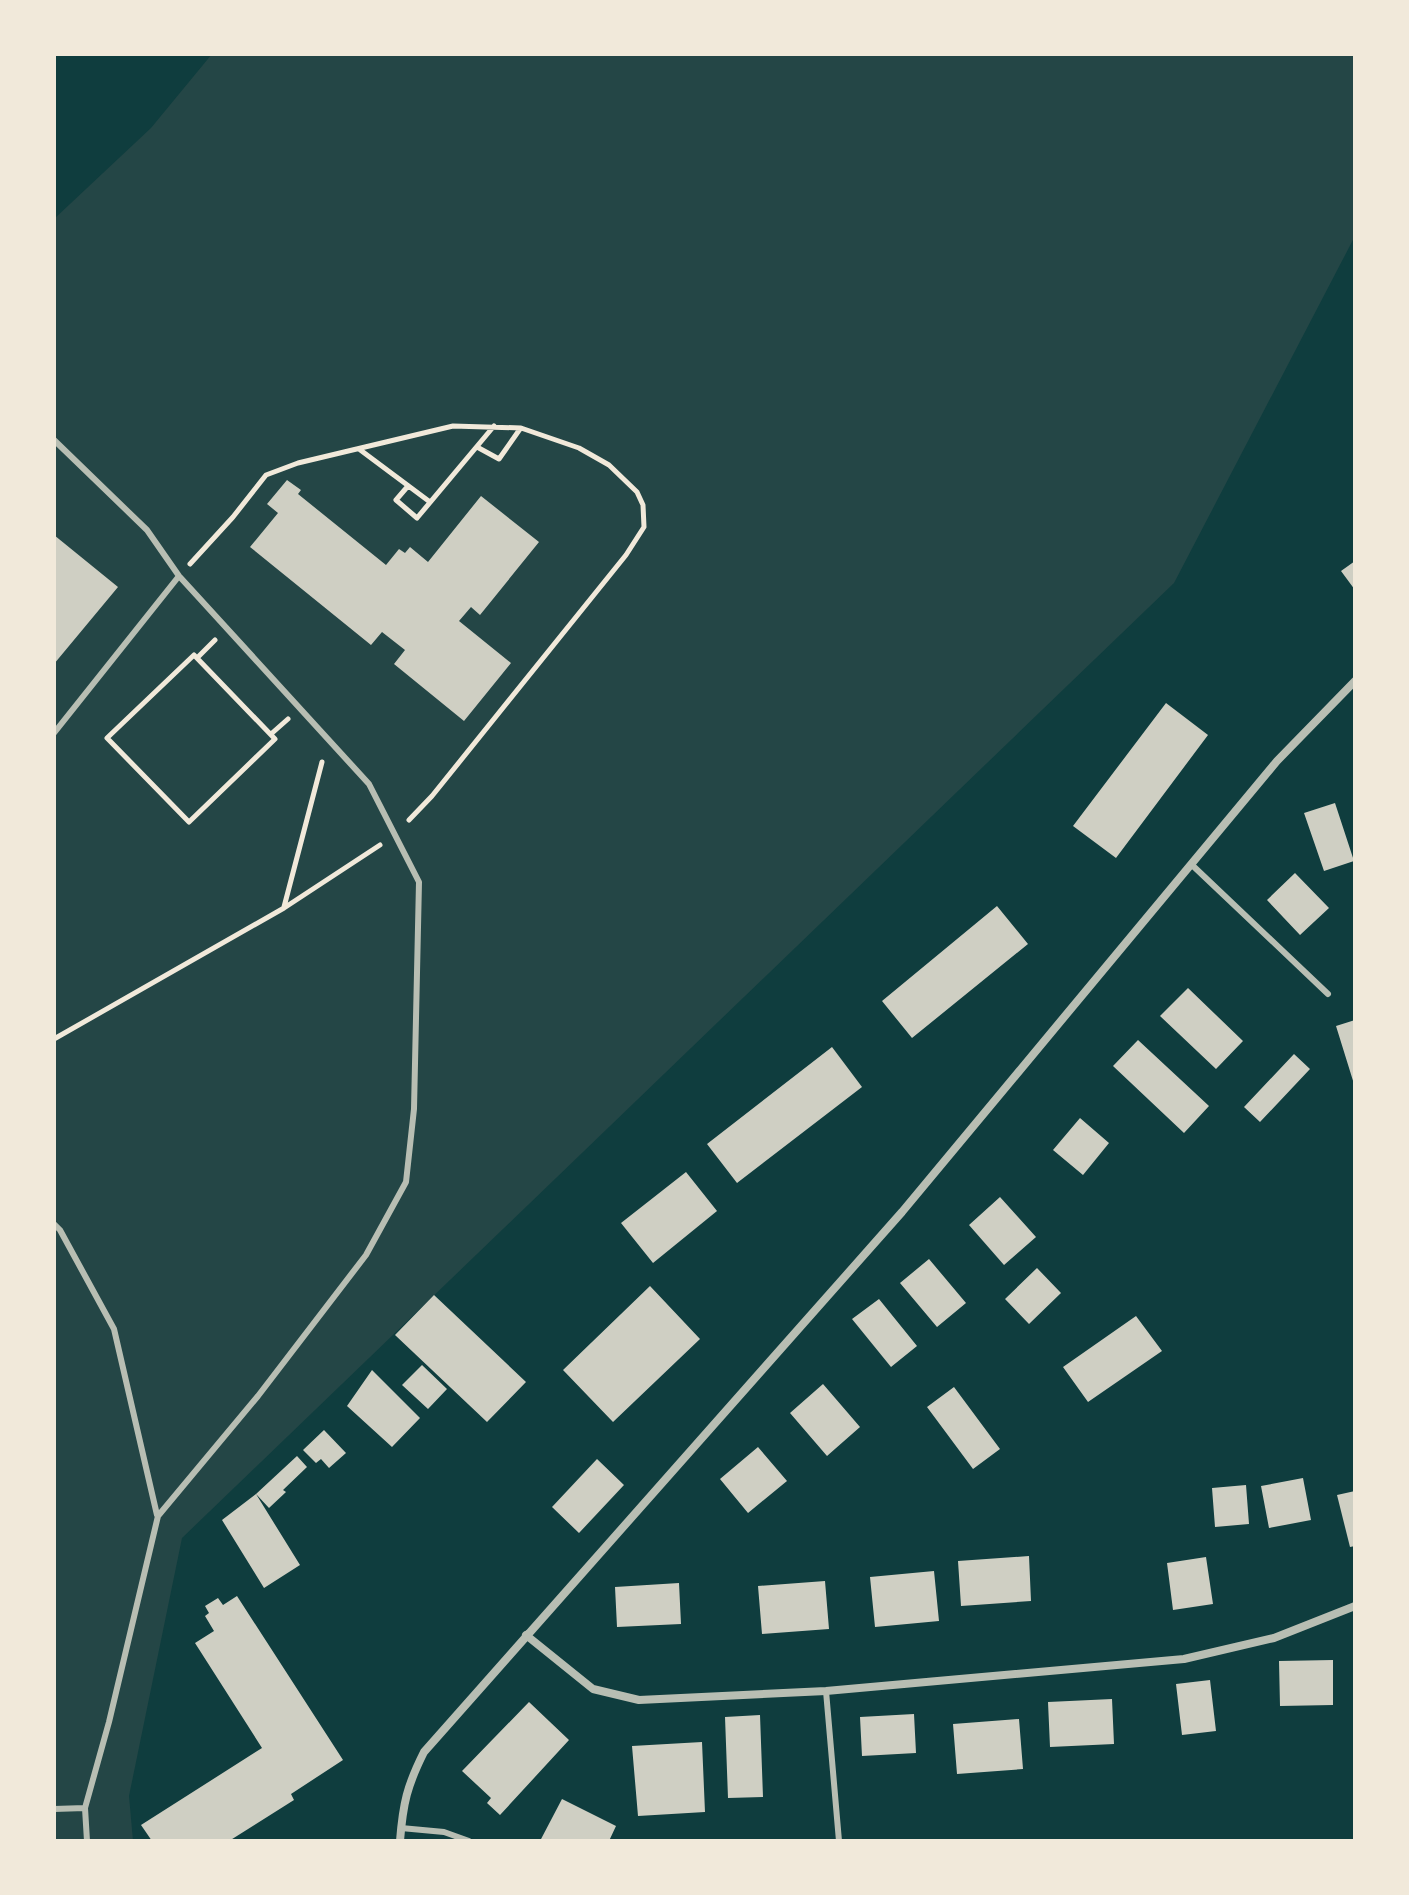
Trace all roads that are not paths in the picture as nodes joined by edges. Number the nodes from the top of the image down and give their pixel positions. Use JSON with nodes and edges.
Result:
{"nodes":[{"id":1,"x":54,"y":440,"type":"edge"},
{"id":2,"x":179,"y":576,"type":"junction"},
{"id":3,"x":1355,"y":681,"type":"edge"},
{"id":4,"x":54,"y":733,"type":"edge"},
{"id":5,"x":1191,"y":864,"type":"junction"},
{"id":6,"x":1328,"y":994,"type":"dead end"},
{"id":7,"x":54,"y":1224,"type":"edge"},
{"id":8,"x":158,"y":1516,"type":"junction"},
{"id":9,"x":1355,"y":1606,"type":"edge"},
{"id":10,"x":526,"y":1635,"type":"junction"},
{"id":11,"x":826,"y":1691,"type":"junction"},
{"id":12,"x":85,"y":1808,"type":"junction"},
{"id":13,"x":54,"y":1809,"type":"edge"},
{"id":14,"x":401,"y":1828,"type":"junction"},
{"id":15,"x":87,"y":1841,"type":"edge"},
{"id":16,"x":400,"y":1841,"type":"edge"},
{"id":17,"x":469,"y":1841,"type":"edge"},
{"id":18,"x":839,"y":1841,"type":"edge"}],
"edges":[{"from":1,"to":2,"type":"lane"},
{"from":2,"to":4,"type":"lane"},
{"from":2,"to":8,"type":"lane"},
{"from":3,"to":5,"type":"street"},
{"from":5,"to":6,"type":"lane"},
{"from":5,"to":10,"type":"street"},
{"from":7,"to":8,"type":"lane"},
{"from":8,"to":12,"type":"lane"},
{"from":9,"to":11,"type":"street"},
{"from":10,"to":11,"type":"street"},
{"from":10,"to":14,"type":"street"},
{"from":11,"to":18,"type":"lane"},
{"from":12,"to":13,"type":"lane"},
{"from":12,"to":15,"type":"lane"},
{"from":14,"to":16,"type":"street"},
{"from":14,"to":17,"type":"lane"}]}
